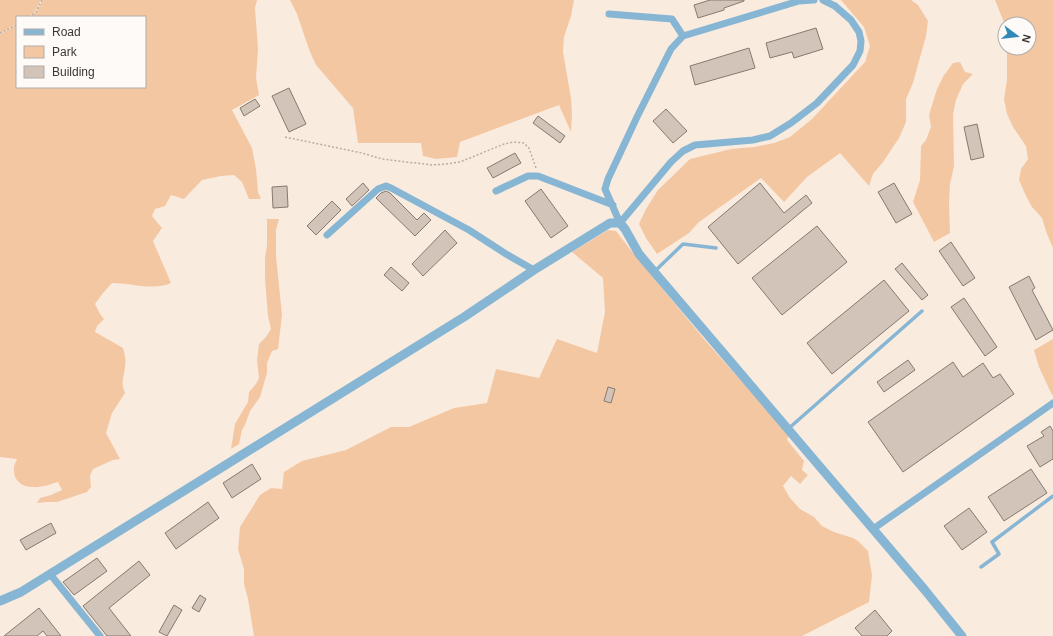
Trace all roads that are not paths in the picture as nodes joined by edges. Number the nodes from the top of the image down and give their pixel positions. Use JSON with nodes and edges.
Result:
{"nodes":[{"id":1,"x":814,"y":0,"type":"edge"},
{"id":2,"x":823,"y":0,"type":"edge"},
{"id":3,"x":834,"y":3,"type":"edge"},
{"id":4,"x":609,"y":14,"type":"dead end"},
{"id":5,"x":683,"y":36,"type":"junction"},
{"id":6,"x":496,"y":191,"type":"dead end"},
{"id":7,"x":613,"y":205,"type":"junction"},
{"id":8,"x":620,"y":223,"type":"junction"},
{"id":9,"x":327,"y":236,"type":"dead end"},
{"id":10,"x":716,"y":248,"type":"dead end"},
{"id":11,"x":534,"y":270,"type":"junction"},
{"id":12,"x":654,"y":272,"type":"junction"},
{"id":13,"x":922,"y":311,"type":"dead end"},
{"id":14,"x":1053,"y":403,"type":"edge"},
{"id":15,"x":788,"y":429,"type":"junction"},
{"id":16,"x":1053,"y":496,"type":"edge"},
{"id":17,"x":873,"y":529,"type":"junction"},
{"id":18,"x":982,"y":567,"type":"dead end"},
{"id":19,"x":50,"y":574,"type":"junction"},
{"id":20,"x":0,"y":601,"type":"edge"},
{"id":21,"x":100,"y":636,"type":"edge"},
{"id":22,"x":962,"y":636,"type":"edge"}],
"edges":[{"from":1,"to":5,"type":"street"},
{"from":2,"to":3,"type":"street"},
{"from":3,"to":8,"type":"street"},
{"from":4,"to":5,"type":"street"},
{"from":5,"to":7,"type":"street"},
{"from":6,"to":7,"type":"street"},
{"from":7,"to":8,"type":"street"},
{"from":8,"to":11,"type":"street"},
{"from":8,"to":12,"type":"street"},
{"from":9,"to":11,"type":"street"},
{"from":10,"to":12,"type":"lane"},
{"from":11,"to":19,"type":"street"},
{"from":12,"to":15,"type":"street"},
{"from":13,"to":15,"type":"lane"},
{"from":14,"to":17,"type":"street"},
{"from":15,"to":17,"type":"street"},
{"from":16,"to":18,"type":"lane"},
{"from":17,"to":22,"type":"street"},
{"from":19,"to":20,"type":"street"},
{"from":19,"to":21,"type":"street"}]}
